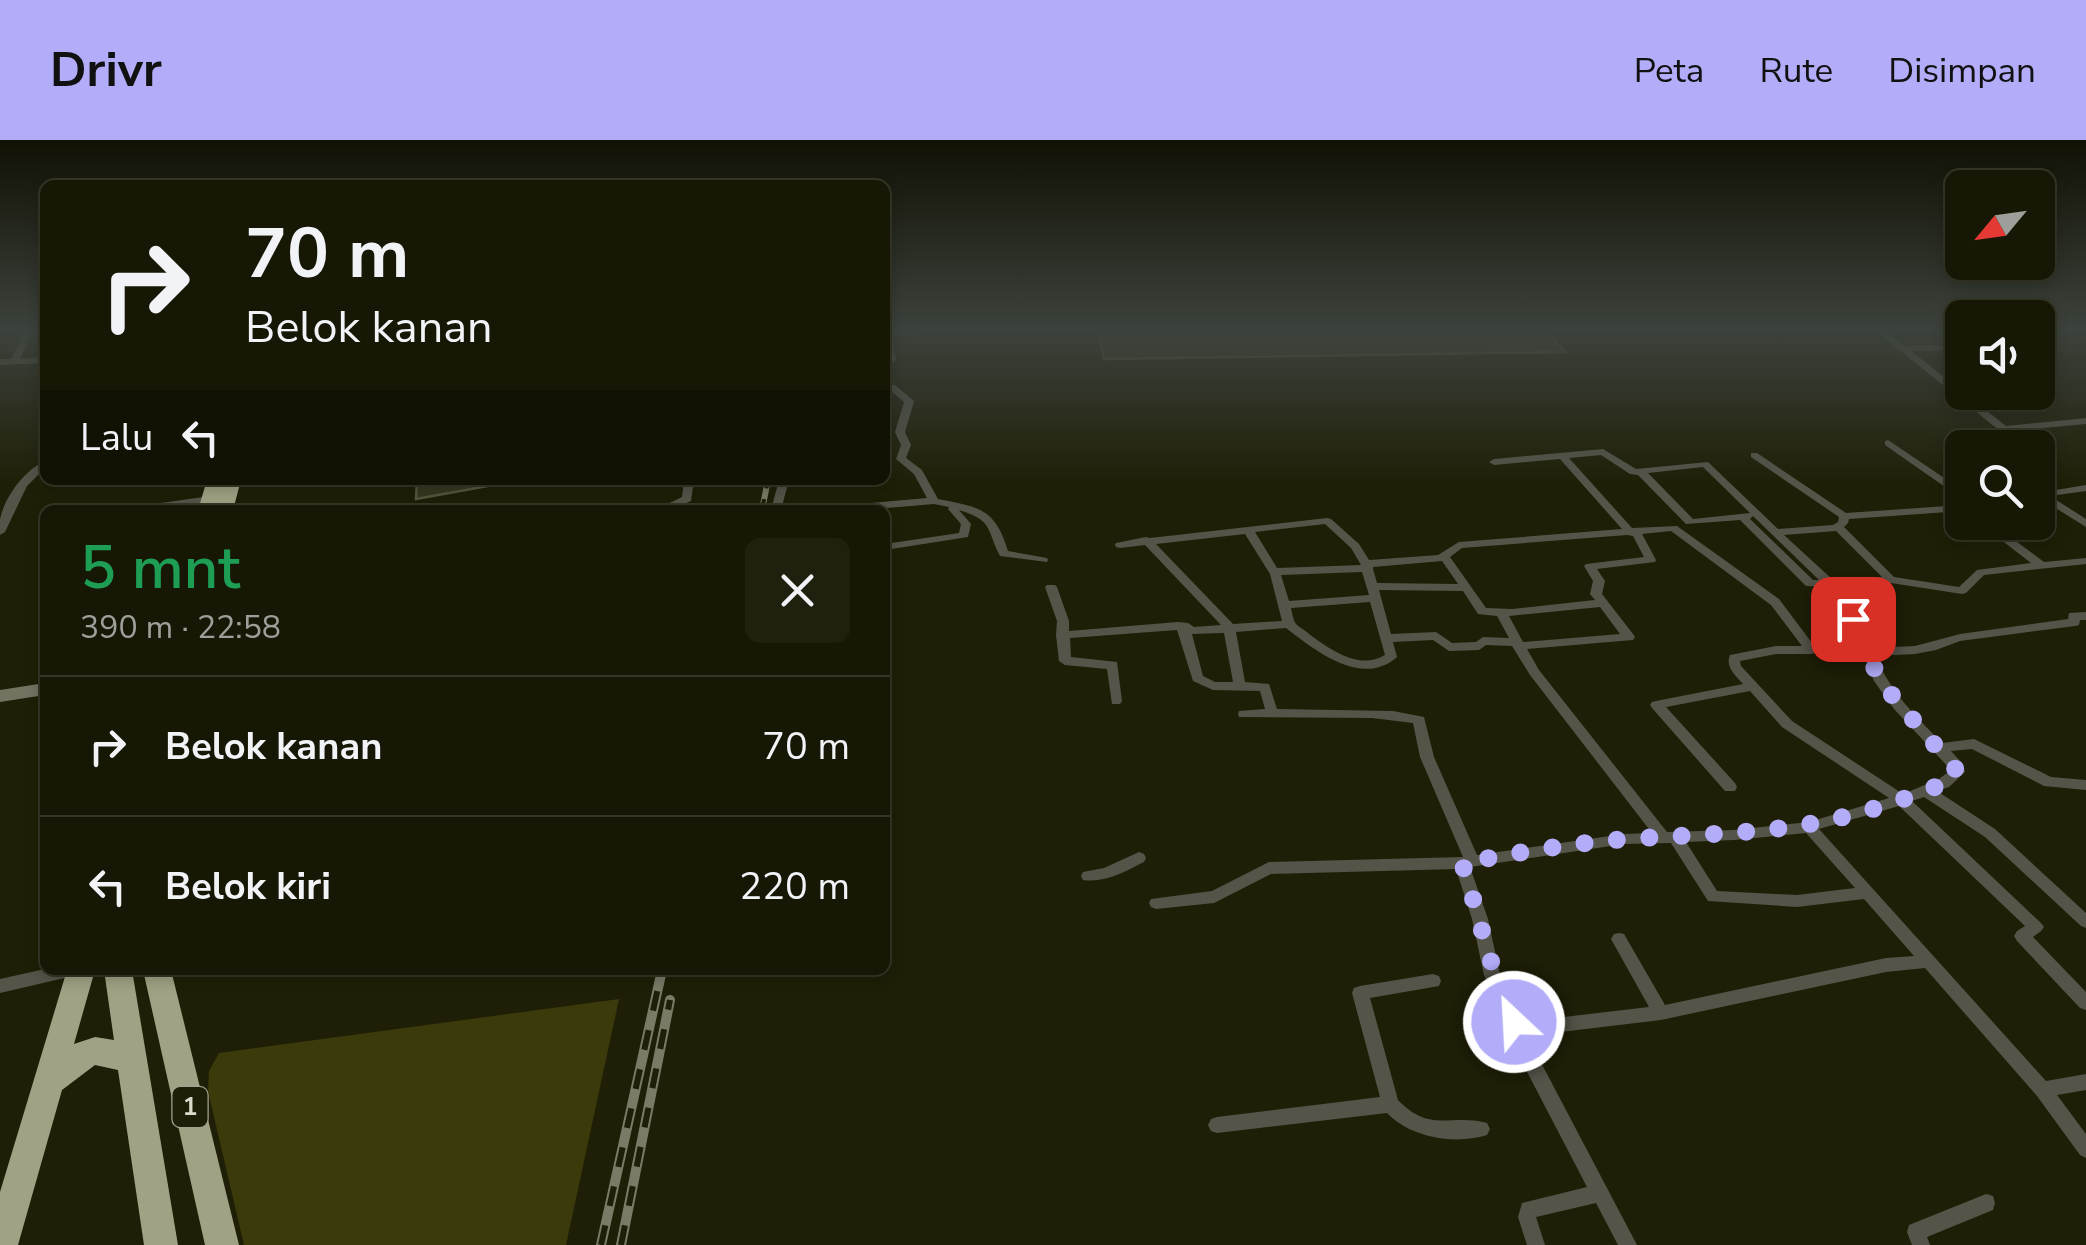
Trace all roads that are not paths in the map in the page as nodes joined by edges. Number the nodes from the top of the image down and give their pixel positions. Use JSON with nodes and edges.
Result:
{"nodes":[{"id":1,"x":1944,"y":383,"type":"edge"},
{"id":2,"x":890,"y":387,"type":"edge"},
{"id":3,"x":2086,"y":421,"type":"edge"},
{"id":4,"x":2004,"y":429,"type":"joint"},
{"id":5,"x":1888,"y":443,"type":"dead end"},
{"id":6,"x":1754,"y":455,"type":"dead end"},
{"id":7,"x":1562,"y":456,"type":"junction"},
{"id":8,"x":1494,"y":462,"type":"dead end"},
{"id":9,"x":40,"y":467,"type":"edge"},
{"id":10,"x":1641,"y":472,"type":"junction"},
{"id":11,"x":1945,"y":482,"type":"edge"},
{"id":12,"x":688,"y":485,"type":"edge"},
{"id":13,"x":2086,"y":488,"type":"edge"},
{"id":14,"x":2055,"y":493,"type":"edge"},
{"id":15,"x":214,"y":500,"type":"edge"},
{"id":16,"x":934,"y":501,"type":"junction"},
{"id":17,"x":948,"y":504,"type":"junction"},
{"id":18,"x":174,"y":505,"type":"edge"},
{"id":19,"x":672,"y":505,"type":"edge"},
{"id":20,"x":886,"y":505,"type":"edge"},
{"id":21,"x":2055,"y":505,"type":"edge"},
{"id":22,"x":1945,"y":510,"type":"edge"},
{"id":23,"x":1759,"y":515,"type":"junction"},
{"id":24,"x":1743,"y":517,"type":"junction"},
{"id":25,"x":1841,"y":522,"type":"junction"},
{"id":26,"x":2086,"y":524,"type":"edge"},
{"id":27,"x":1248,"y":529,"type":"junction"},
{"id":28,"x":0,"y":532,"type":"edge"},
{"id":29,"x":1775,"y":532,"type":"junction"},
{"id":30,"x":1633,"y":533,"type":"junction"},
{"id":31,"x":1146,"y":540,"type":"junction"},
{"id":32,"x":2008,"y":540,"type":"edge"},
{"id":33,"x":1120,"y":544,"type":"dead end"},
{"id":34,"x":890,"y":546,"type":"edge"},
{"id":35,"x":1444,"y":556,"type":"junction"},
{"id":36,"x":1043,"y":560,"type":"dead end"},
{"id":37,"x":2086,"y":561,"type":"edge"},
{"id":38,"x":1367,"y":566,"type":"junction"},
{"id":39,"x":2044,"y":566,"type":"junction"},
{"id":40,"x":1275,"y":572,"type":"junction"},
{"id":41,"x":1890,"y":580,"type":"junction"},
{"id":42,"x":1831,"y":585,"type":"junction"},
{"id":43,"x":1051,"y":587,"type":"dead end"},
{"id":44,"x":1464,"y":588,"type":"junction"},
{"id":45,"x":1374,"y":592,"type":"junction"},
{"id":46,"x":1602,"y":603,"type":"junction"},
{"id":47,"x":1286,"y":605,"type":"junction"},
{"id":48,"x":1502,"y":613,"type":"junction"},
{"id":49,"x":2086,"y":616,"type":"edge"},
{"id":50,"x":1289,"y":624,"type":"junction"},
{"id":51,"x":1184,"y":626,"type":"junction"},
{"id":52,"x":1229,"y":627,"type":"junction"},
{"id":53,"x":1062,"y":636,"type":"junction"},
{"id":54,"x":1386,"y":638,"type":"junction"},
{"id":55,"x":1517,"y":644,"type":"junction"},
{"id":56,"x":1865,"y":652,"type":"junction"},
{"id":57,"x":1752,"y":686,"type":"junction"},
{"id":58,"x":1240,"y":687,"type":"junction"},
{"id":59,"x":40,"y":690,"type":"edge"},
{"id":60,"x":0,"y":696,"type":"edge"},
{"id":61,"x":1116,"y":701,"type":"dead end"},
{"id":62,"x":1272,"y":712,"type":"junction"},
{"id":63,"x":1244,"y":714,"type":"dead end"},
{"id":64,"x":1939,"y":748,"type":"junction"},
{"id":65,"x":2086,"y":786,"type":"edge"},
{"id":66,"x":1730,"y":787,"type":"dead end"},
{"id":67,"x":1926,"y":791,"type":"junction"},
{"id":68,"x":1902,"y":800,"type":"junction"},
{"id":69,"x":1809,"y":827,"type":"junction"},
{"id":70,"x":1669,"y":837,"type":"junction"},
{"id":71,"x":1139,"y":858,"type":"dead end"},
{"id":72,"x":1467,"y":862,"type":"junction"},
{"id":73,"x":1088,"y":876,"type":"dead end"},
{"id":74,"x":1866,"y":893,"type":"junction"},
{"id":75,"x":1156,"y":904,"type":"dead end"},
{"id":76,"x":2086,"y":922,"type":"edge"},
{"id":77,"x":1619,"y":939,"type":"dead end"},
{"id":78,"x":1927,"y":961,"type":"junction"},
{"id":79,"x":47,"y":975,"type":"edge"},
{"id":80,"x":80,"y":975,"type":"edge"},
{"id":81,"x":119,"y":975,"type":"edge"},
{"id":82,"x":158,"y":975,"type":"edge"},
{"id":83,"x":1433,"y":982,"type":"dead end"},
{"id":84,"x":0,"y":986,"type":"edge"},
{"id":85,"x":2085,"y":1001,"type":"edge"},
{"id":86,"x":1662,"y":1013,"type":"junction"},
{"id":87,"x":1517,"y":1030,"type":"junction"},
{"id":88,"x":130,"y":1061,"type":"junction"},
{"id":89,"x":48,"y":1082,"type":"junction"},
{"id":90,"x":2086,"y":1082,"type":"edge"},
{"id":91,"x":2043,"y":1090,"type":"junction"},
{"id":92,"x":1391,"y":1104,"type":"junction"},
{"id":93,"x":1217,"y":1124,"type":"dead end"},
{"id":94,"x":1481,"y":1129,"type":"dead end"},
{"id":95,"x":2086,"y":1149,"type":"edge"},
{"id":96,"x":1600,"y":1193,"type":"junction"},
{"id":97,"x":1986,"y":1203,"type":"dead end"},
{"id":98,"x":0,"y":1245,"type":"edge"},
{"id":99,"x":161,"y":1245,"type":"edge"},
{"id":100,"x":222,"y":1245,"type":"edge"},
{"id":101,"x":1536,"y":1245,"type":"edge"},
{"id":102,"x":1628,"y":1245,"type":"edge"},
{"id":103,"x":1921,"y":1245,"type":"edge"}],
"edges":[{"from":1,"to":4,"type":"street"},
{"from":2,"to":16,"type":"street"},
{"from":3,"to":4,"type":"street"},
{"from":5,"to":11,"type":"street"},
{"from":6,"to":25,"type":"street"},
{"from":7,"to":8,"type":"street"},
{"from":7,"to":10,"type":"street"},
{"from":7,"to":30,"type":"street"},
{"from":9,"to":28,"type":"street"},
{"from":10,"to":23,"type":"street"},
{"from":10,"to":24,"type":"street"},
{"from":12,"to":19,"type":"street"},
{"from":13,"to":14,"type":"street"},
{"from":15,"to":18,"type":"street"},
{"from":16,"to":17,"type":"street"},
{"from":16,"to":20,"type":"street"},
{"from":17,"to":34,"type":"street"},
{"from":17,"to":36,"type":"street"},
{"from":21,"to":26,"type":"street"},
{"from":22,"to":25,"type":"street"},
{"from":23,"to":24,"type":"street"},
{"from":23,"to":29,"type":"street"},
{"from":24,"to":42,"type":"street"},
{"from":25,"to":29,"type":"street"},
{"from":25,"to":41,"type":"street"},
{"from":27,"to":31,"type":"street"},
{"from":27,"to":38,"type":"street"},
{"from":27,"to":40,"type":"street"},
{"from":29,"to":42,"type":"street"},
{"from":30,"to":35,"type":"street"},
{"from":30,"to":46,"type":"street"},
{"from":30,"to":57,"type":"street"},
{"from":31,"to":33,"type":"street"},
{"from":31,"to":52,"type":"street"},
{"from":32,"to":39,"type":"street"},
{"from":35,"to":38,"type":"street"},
{"from":35,"to":44,"type":"street"},
{"from":37,"to":39,"type":"street"},
{"from":38,"to":40,"type":"street"},
{"from":38,"to":45,"type":"street"},
{"from":39,"to":41,"type":"street"},
{"from":40,"to":47,"type":"street"},
{"from":41,"to":42,"type":"street"},
{"from":42,"to":56,"type":"street"},
{"from":43,"to":53,"type":"street"},
{"from":44,"to":45,"type":"street"},
{"from":44,"to":48,"type":"street"},
{"from":45,"to":47,"type":"street"},
{"from":45,"to":54,"type":"street"},
{"from":46,"to":48,"type":"street"},
{"from":46,"to":55,"type":"street"},
{"from":47,"to":50,"type":"street"},
{"from":48,"to":55,"type":"street"},
{"from":49,"to":56,"type":"street"},
{"from":50,"to":52,"type":"street"},
{"from":50,"to":54,"type":"street"},
{"from":51,"to":52,"type":"street"},
{"from":51,"to":53,"type":"street"},
{"from":51,"to":58,"type":"street"},
{"from":52,"to":58,"type":"street"},
{"from":53,"to":61,"type":"street"},
{"from":54,"to":55,"type":"street"},
{"from":55,"to":70,"type":"street"},
{"from":56,"to":64,"type":"street"},
{"from":57,"to":66,"type":"street"},
{"from":57,"to":68,"type":"street"},
{"from":58,"to":62,"type":"street"},
{"from":59,"to":60,"type":"main road"},
{"from":62,"to":63,"type":"street"},
{"from":62,"to":72,"type":"street"},
{"from":64,"to":65,"type":"street"},
{"from":64,"to":67,"type":"street"},
{"from":67,"to":68,"type":"street"},
{"from":67,"to":76,"type":"street"},
{"from":68,"to":69,"type":"street"},
{"from":68,"to":85,"type":"street"},
{"from":69,"to":70,"type":"street"},
{"from":69,"to":74,"type":"street"},
{"from":70,"to":72,"type":"street"},
{"from":70,"to":74,"type":"street"},
{"from":71,"to":73,"type":"street"},
{"from":72,"to":75,"type":"street"},
{"from":72,"to":87,"type":"street"},
{"from":74,"to":78,"type":"street"},
{"from":77,"to":86,"type":"street"},
{"from":78,"to":86,"type":"street"},
{"from":78,"to":91,"type":"street"},
{"from":79,"to":84,"type":"street"},
{"from":80,"to":89,"type":"highway"},
{"from":81,"to":88,"type":"highway","number":"1"},
{"from":82,"to":100,"type":"highway","number":"1"},
{"from":83,"to":92,"type":"street"},
{"from":86,"to":87,"type":"street"},
{"from":87,"to":96,"type":"street"},
{"from":88,"to":89,"type":"highway"},
{"from":88,"to":99,"type":"highway","number":"1"},
{"from":89,"to":98,"type":"highway"},
{"from":90,"to":91,"type":"street"},
{"from":91,"to":95,"type":"street"},
{"from":92,"to":93,"type":"street"},
{"from":92,"to":94,"type":"street"},
{"from":96,"to":101,"type":"street"},
{"from":96,"to":102,"type":"street"},
{"from":97,"to":103,"type":"street"}]}
